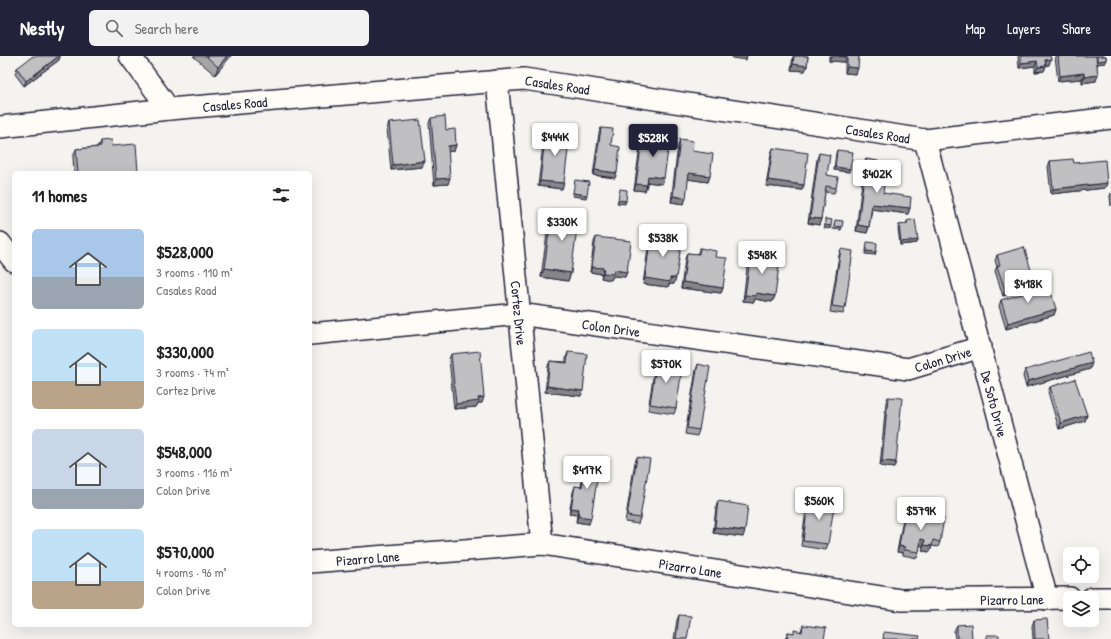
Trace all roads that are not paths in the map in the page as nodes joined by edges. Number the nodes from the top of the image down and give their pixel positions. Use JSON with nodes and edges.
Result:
{"nodes":[{"id":1,"x":130,"y":56,"type":"edge"},
{"id":2,"x":497,"y":82,"type":"junction"},
{"id":3,"x":169,"y":109,"type":"junction"},
{"id":4,"x":1111,"y":118,"type":"edge"},
{"id":5,"x":0,"y":127,"type":"edge"},
{"id":6,"x":925,"y":140,"type":"junction"},
{"id":7,"x":0,"y":243,"type":"edge"},
{"id":8,"x":12,"y":258,"type":"edge"},
{"id":9,"x":520,"y":314,"type":"junction"},
{"id":10,"x":312,"y":334,"type":"edge"},
{"id":11,"x":981,"y":347,"type":"junction"},
{"id":12,"x":542,"y":544,"type":"junction"},
{"id":13,"x":312,"y":562,"type":"edge"},
{"id":14,"x":1063,"y":598,"type":"edge"},
{"id":15,"x":1099,"y":598,"type":"edge"},
{"id":16,"x":1111,"y":598,"type":"edge"},
{"id":17,"x":1047,"y":599,"type":"junction"}],
"edges":[{"from":1,"to":3,"type":"street"},
{"from":2,"to":3,"type":"street","name":"Casales Road"},
{"from":2,"to":6,"type":"street","name":"Casales Road"},
{"from":2,"to":9,"type":"street","name":"Cortez Drive"},
{"from":3,"to":5,"type":"street","name":"Casales Road"},
{"from":4,"to":6,"type":"street","name":"Casales Road"},
{"from":6,"to":11,"type":"street","name":"De Soto Drive"},
{"from":7,"to":8,"type":"street"},
{"from":9,"to":10,"type":"street","name":"Colon Drive"},
{"from":9,"to":11,"type":"street","name":"Colon Drive"},
{"from":9,"to":12,"type":"street","name":"Cortez Drive"},
{"from":11,"to":17,"type":"street","name":"De Soto Drive"},
{"from":12,"to":13,"type":"street","name":"Pizarro Lane"},
{"from":12,"to":17,"type":"street","name":"Pizarro Lane"},
{"from":14,"to":17,"type":"street","name":"Pizarro Lane"},
{"from":15,"to":16,"type":"street"}]}
